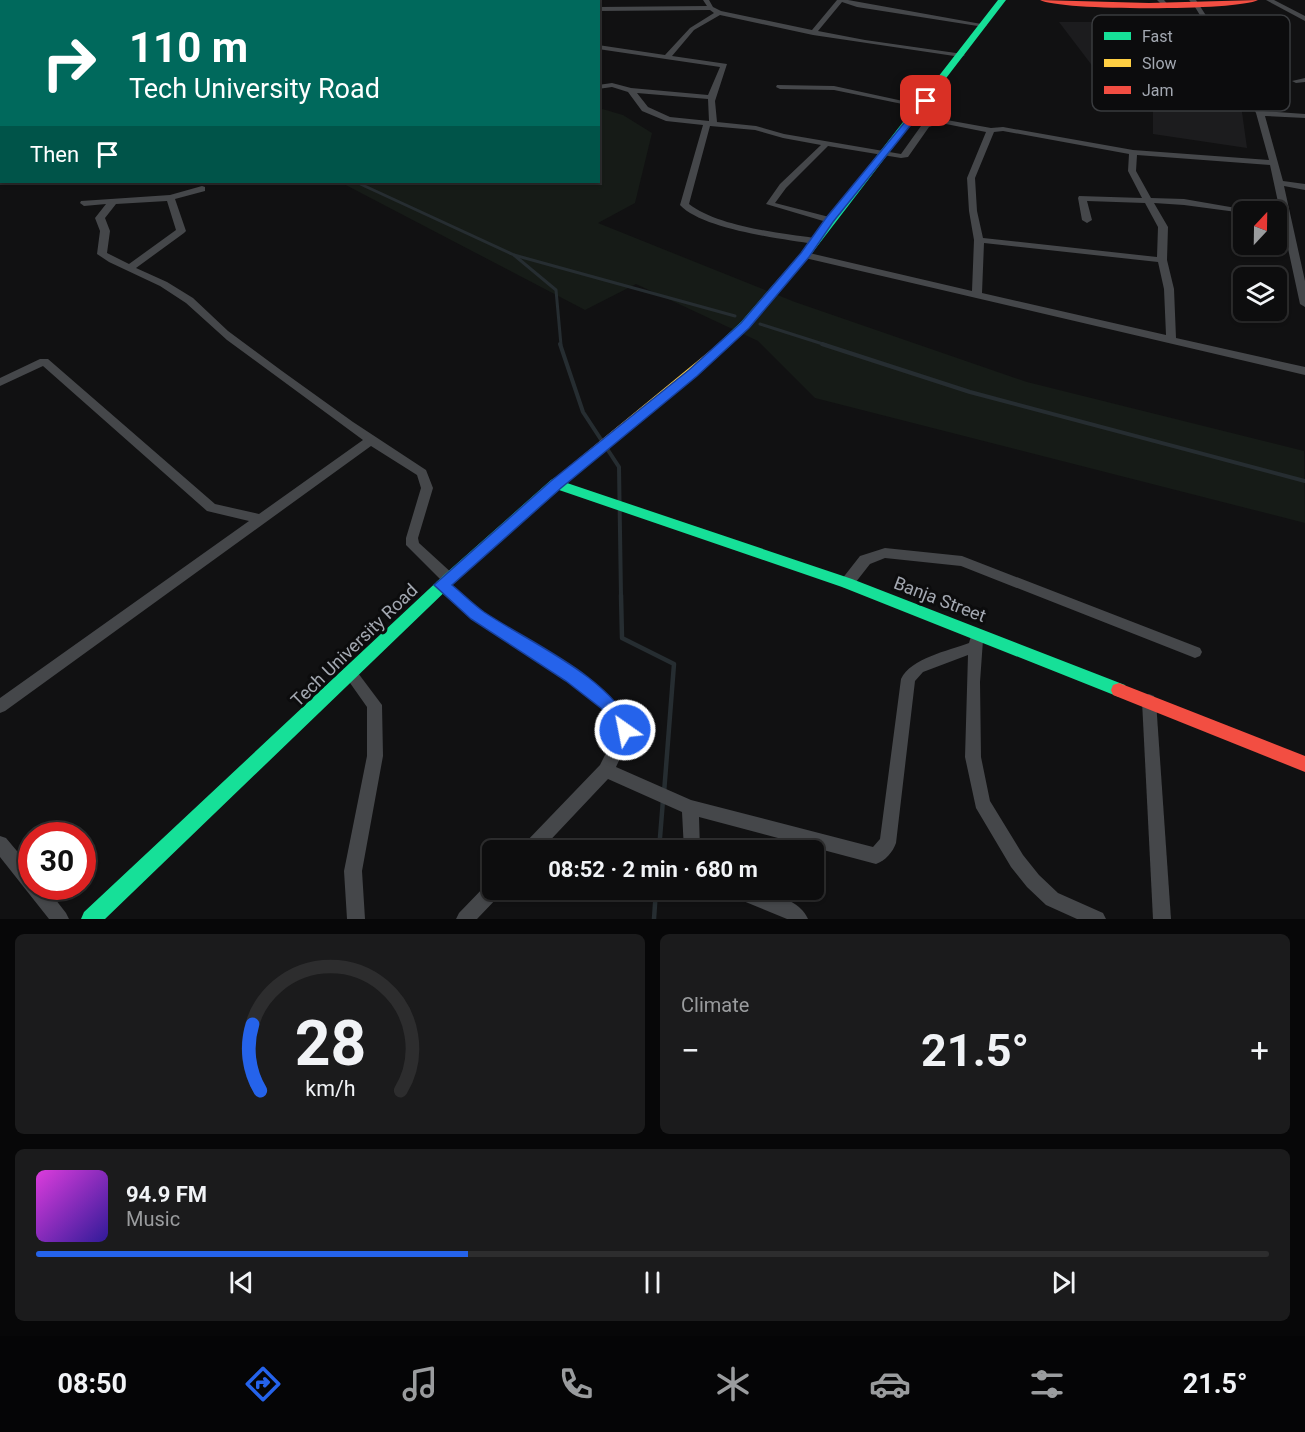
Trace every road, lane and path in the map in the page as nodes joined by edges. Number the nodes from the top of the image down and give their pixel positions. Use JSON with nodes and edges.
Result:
{"nodes":[{"id":1,"x":706,"y":0,"type":"edge"},
{"id":2,"x":841,"y":0,"type":"edge"},
{"id":3,"x":1002,"y":0,"type":"edge"},
{"id":4,"x":1044,"y":0,"type":"edge"},
{"id":5,"x":1254,"y":0,"type":"edge"},
{"id":6,"x":1269,"y":0,"type":"edge"},
{"id":7,"x":1163,"y":3,"type":"edge"},
{"id":8,"x":1195,"y":3,"type":"edge"},
{"id":9,"x":1130,"y":4,"type":"edge"},
{"id":10,"x":711,"y":8,"type":"junction"},
{"id":11,"x":600,"y":9,"type":"edge"},
{"id":12,"x":719,"y":13,"type":"junction"},
{"id":13,"x":1305,"y":19,"type":"edge"},
{"id":14,"x":984,"y":25,"type":"junction"},
{"id":15,"x":813,"y":33,"type":"junction"},
{"id":16,"x":600,"y":47,"type":"edge"},
{"id":17,"x":961,"y":55,"type":"junction"},
{"id":18,"x":666,"y":58,"type":"junction"},
{"id":19,"x":600,"y":82,"type":"edge"},
{"id":20,"x":612,"y":85,"type":"junction"},
{"id":21,"x":600,"y":87,"type":"edge"},
{"id":22,"x":780,"y":87,"type":"dead end"},
{"id":23,"x":632,"y":90,"type":"junction"},
{"id":24,"x":710,"y":97,"type":"junction"},
{"id":25,"x":922,"y":106,"type":"junction"},
{"id":26,"x":1260,"y":113,"type":"joint"},
{"id":27,"x":1305,"y":116,"type":"edge"},
{"id":28,"x":909,"y":122,"type":"junction"},
{"id":29,"x":710,"y":123,"type":"junction"},
{"id":30,"x":926,"y":125,"type":"junction"},
{"id":31,"x":991,"y":130,"type":"junction"},
{"id":32,"x":826,"y":144,"type":"junction"},
{"id":33,"x":1133,"y":152,"type":"junction"},
{"id":34,"x":884,"y":153,"type":"junction"},
{"id":35,"x":1272,"y":163,"type":"junction"},
{"id":36,"x":1279,"y":183,"type":"junction"},
{"id":37,"x":1305,"y":187,"type":"edge"},
{"id":38,"x":202,"y":189,"type":"dead end"},
{"id":39,"x":170,"y":198,"type":"junction"},
{"id":40,"x":1149,"y":200,"type":"junction"},
{"id":41,"x":1280,"y":201,"type":"edge"},
{"id":42,"x":113,"y":202,"type":"junction"},
{"id":43,"x":84,"y":203,"type":"dead end"},
{"id":44,"x":1233,"y":210,"type":"edge"},
{"id":45,"x":830,"y":220,"type":"junction"},
{"id":46,"x":1087,"y":220,"type":"dead end"},
{"id":47,"x":979,"y":240,"type":"junction"},
{"id":48,"x":1287,"y":240,"type":"edge"},
{"id":49,"x":814,"y":241,"type":"junction"},
{"id":50,"x":805,"y":255,"type":"junction"},
{"id":51,"x":1162,"y":260,"type":"junction"},
{"id":52,"x":130,"y":268,"type":"junction"},
{"id":53,"x":977,"y":295,"type":"junction"},
{"id":54,"x":1305,"y":304,"type":"edge"},
{"id":55,"x":1171,"y":341,"type":"junction"},
{"id":56,"x":1305,"y":371,"type":"edge"},
{"id":57,"x":0,"y":382,"type":"edge"},
{"id":58,"x":371,"y":440,"type":"junction"},
{"id":59,"x":556,"y":484,"type":"junction"},
{"id":60,"x":262,"y":519,"type":"junction"},
{"id":61,"x":446,"y":582,"type":"junction"},
{"id":62,"x":847,"y":583,"type":"junction"},
{"id":63,"x":977,"y":639,"type":"junction"},
{"id":64,"x":1195,"y":652,"type":"dead end"},
{"id":65,"x":350,"y":673,"type":"junction"},
{"id":66,"x":1149,"y":701,"type":"junction"},
{"id":67,"x":0,"y":706,"type":"edge"},
{"id":68,"x":1305,"y":764,"type":"edge"},
{"id":69,"x":606,"y":770,"type":"junction"},
{"id":70,"x":690,"y":807,"type":"junction"},
{"id":71,"x":540,"y":840,"type":"edge"},
{"id":72,"x":692,"y":840,"type":"edge"},
{"id":73,"x":0,"y":844,"type":"edge"},
{"id":74,"x":18,"y":866,"type":"edge"},
{"id":75,"x":45,"y":900,"type":"edge"},
{"id":76,"x":483,"y":900,"type":"edge"},
{"id":77,"x":763,"y":900,"type":"edge"},
{"id":78,"x":60,"y":919,"type":"edge"},
{"id":79,"x":91,"y":919,"type":"edge"},
{"id":80,"x":356,"y":919,"type":"edge"},
{"id":81,"x":465,"y":919,"type":"edge"},
{"id":82,"x":799,"y":919,"type":"edge"},
{"id":83,"x":1097,"y":919,"type":"edge"},
{"id":84,"x":1162,"y":919,"type":"edge"}],
"edges":[{"from":1,"to":10,"type":"street"},
{"from":2,"to":14,"type":"street"},
{"from":2,"to":15,"type":"street"},
{"from":3,"to":14,"type":"street","name":"Tech University Road"},
{"from":4,"to":9,"type":"street"},
{"from":5,"to":8,"type":"street"},
{"from":6,"to":13,"type":"street"},
{"from":7,"to":8,"type":"street"},
{"from":7,"to":9,"type":"street"},
{"from":10,"to":11,"type":"street"},
{"from":10,"to":12,"type":"street"},
{"from":12,"to":15,"type":"street"},
{"from":12,"to":18,"type":"street"},
{"from":14,"to":17,"type":"street","name":"Tech University Road"},
{"from":15,"to":17,"type":"street"},
{"from":16,"to":18,"type":"street"},
{"from":17,"to":25,"type":"street","name":"Tech University Road"},
{"from":18,"to":24,"type":"street"},
{"from":19,"to":20,"type":"street"},
{"from":20,"to":21,"type":"street"},
{"from":20,"to":23,"type":"street"},
{"from":22,"to":25,"type":"street"},
{"from":23,"to":24,"type":"street"},
{"from":23,"to":29,"type":"street"},
{"from":24,"to":29,"type":"street"},
{"from":25,"to":28,"type":"street","name":"Tech University Road"},
{"from":26,"to":27,"type":"street"},
{"from":26,"to":35,"type":"street"},
{"from":28,"to":30,"type":"street"},
{"from":28,"to":34,"type":"street","name":"Tech University Road"},
{"from":29,"to":32,"type":"street"},
{"from":29,"to":49,"type":"street"},
{"from":30,"to":31,"type":"street"},
{"from":30,"to":34,"type":"street"},
{"from":31,"to":33,"type":"street"},
{"from":31,"to":47,"type":"street"},
{"from":32,"to":34,"type":"street"},
{"from":32,"to":45,"type":"street"},
{"from":33,"to":35,"type":"street"},
{"from":33,"to":40,"type":"street"},
{"from":34,"to":45,"type":"street","name":"Tech University Road"},
{"from":35,"to":36,"type":"street"},
{"from":36,"to":37,"type":"street"},
{"from":36,"to":41,"type":"street"},
{"from":38,"to":39,"type":"street"},
{"from":39,"to":42,"type":"street"},
{"from":39,"to":52,"type":"street"},
{"from":40,"to":44,"type":"street"},
{"from":40,"to":46,"type":"street"},
{"from":40,"to":51,"type":"street"},
{"from":42,"to":43,"type":"street"},
{"from":42,"to":52,"type":"street"},
{"from":45,"to":49,"type":"street","name":"Tech University Road"},
{"from":47,"to":51,"type":"street"},
{"from":47,"to":53,"type":"street"},
{"from":48,"to":54,"type":"street"},
{"from":49,"to":50,"type":"street","name":"Tech University Road"},
{"from":50,"to":53,"type":"street"},
{"from":50,"to":59,"type":"street","name":"Tech University Road"},
{"from":51,"to":55,"type":"street"},
{"from":52,"to":58,"type":"street"},
{"from":53,"to":55,"type":"street"},
{"from":55,"to":56,"type":"street"},
{"from":57,"to":60,"type":"street"},
{"from":58,"to":60,"type":"street"},
{"from":58,"to":61,"type":"street"},
{"from":59,"to":61,"type":"street","name":"Tech University Road"},
{"from":59,"to":62,"type":"street","name":"Banja Street"},
{"from":60,"to":67,"type":"street"},
{"from":61,"to":65,"type":"street","name":"Tech University Road"},
{"from":61,"to":69,"type":"street"},
{"from":62,"to":63,"type":"street","name":"Banja Street"},
{"from":62,"to":64,"type":"street"},
{"from":63,"to":66,"type":"street","name":"Banja Street"},
{"from":63,"to":70,"type":"street"},
{"from":63,"to":83,"type":"street"},
{"from":65,"to":79,"type":"street","name":"Tech University Road"},
{"from":65,"to":80,"type":"street"},
{"from":66,"to":68,"type":"street","name":"Banja Street"},
{"from":66,"to":84,"type":"street"},
{"from":69,"to":70,"type":"street"},
{"from":69,"to":71,"type":"street"},
{"from":70,"to":72,"type":"street"},
{"from":73,"to":74,"type":"street"},
{"from":75,"to":78,"type":"street"},
{"from":76,"to":81,"type":"street"},
{"from":77,"to":82,"type":"street"}]}
